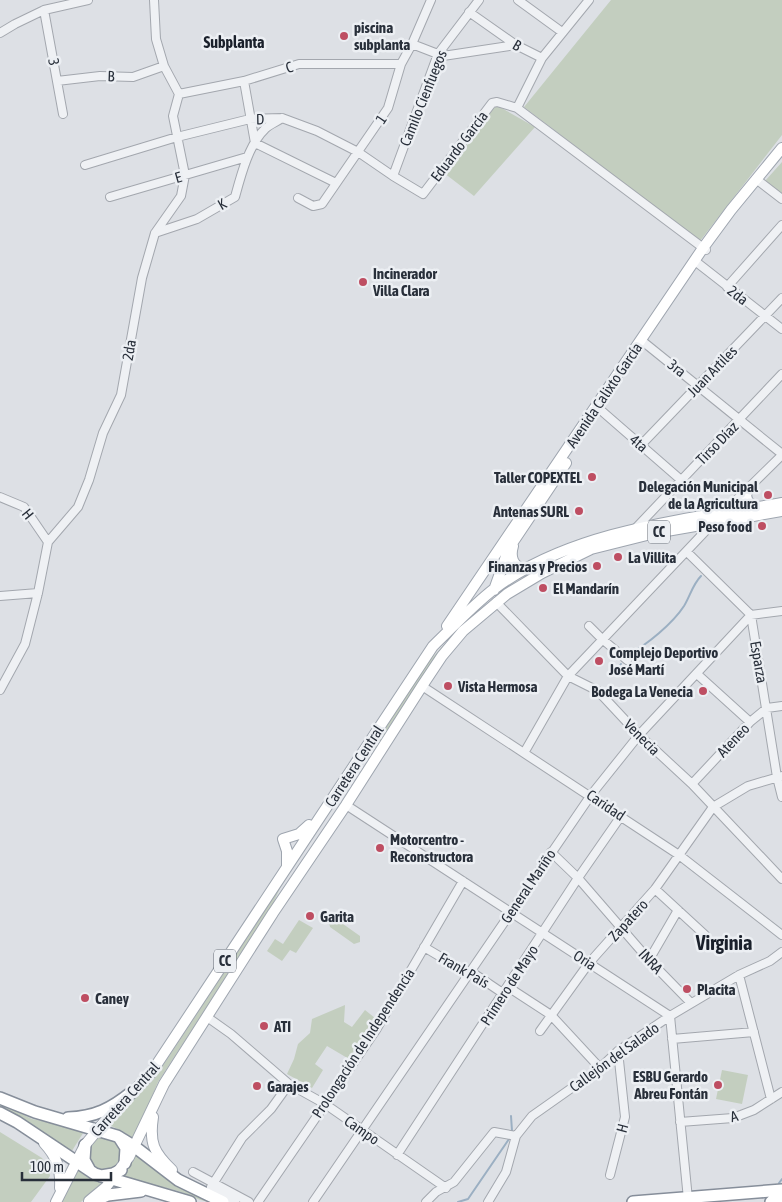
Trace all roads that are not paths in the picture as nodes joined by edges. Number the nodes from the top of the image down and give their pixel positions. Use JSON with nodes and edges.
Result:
{"nodes":[{"id":1,"x":88,"y":0,"type":"edge"},
{"id":2,"x":154,"y":0,"type":"edge"},
{"id":3,"x":431,"y":0,"type":"edge"},
{"id":4,"x":478,"y":0,"type":"edge"},
{"id":5,"x":518,"y":0,"type":"edge"},
{"id":6,"x":589,"y":0,"type":"edge"},
{"id":7,"x":44,"y":10,"type":"junction"},
{"id":8,"x":469,"y":12,"type":"junction"},
{"id":9,"x":562,"y":32,"type":"junction"},
{"id":10,"x":0,"y":33,"type":"edge"},
{"id":11,"x":412,"y":44,"type":"junction"},
{"id":12,"x":516,"y":45,"type":"junction"},
{"id":13,"x":438,"y":54,"type":"junction"},
{"id":14,"x":542,"y":58,"type":"junction"},
{"id":15,"x":401,"y":64,"type":"junction"},
{"id":16,"x":164,"y":66,"type":"junction"},
{"id":17,"x":57,"y":81,"type":"junction"},
{"id":18,"x":244,"y":81,"type":"junction"},
{"id":19,"x":179,"y":94,"type":"junction"},
{"id":20,"x":517,"y":108,"type":"junction"},
{"id":21,"x":64,"y":114,"type":"dead end"},
{"id":22,"x":282,"y":118,"type":"junction"},
{"id":23,"x":251,"y":119,"type":"junction"},
{"id":24,"x":177,"y":137,"type":"junction"},
{"id":25,"x":255,"y":143,"type":"junction"},
{"id":26,"x":782,"y":148,"type":"edge"},
{"id":27,"x":358,"y":152,"type":"junction"},
{"id":28,"x":247,"y":158,"type":"junction"},
{"id":29,"x":782,"y":158,"type":"edge"},
{"id":30,"x":85,"y":166,"type":"dead end"},
{"id":31,"x":186,"y":175,"type":"junction"},
{"id":32,"x":393,"y":176,"type":"junction"},
{"id":33,"x":759,"y":181,"type":"junction"},
{"id":34,"x":336,"y":183,"type":"junction"},
{"id":35,"x":423,"y":194,"type":"joint"},
{"id":36,"x":110,"y":197,"type":"dead end"},
{"id":37,"x":298,"y":198,"type":"dead end"},
{"id":38,"x":782,"y":199,"type":"edge"},
{"id":39,"x":782,"y":225,"type":"edge"},
{"id":40,"x":155,"y":233,"type":"junction"},
{"id":41,"x":705,"y":249,"type":"junction"},
{"id":42,"x":696,"y":262,"type":"junction"},
{"id":43,"x":727,"y":286,"type":"junction"},
{"id":44,"x":782,"y":298,"type":"edge"},
{"id":45,"x":765,"y":316,"type":"junction"},
{"id":46,"x":782,"y":329,"type":"edge"},
{"id":47,"x":643,"y":342,"type":"junction"},
{"id":48,"x":782,"y":374,"type":"edge"},
{"id":49,"x":698,"y":386,"type":"junction"},
{"id":50,"x":599,"y":408,"type":"junction"},
{"id":51,"x":739,"y":419,"type":"junction"},
{"id":52,"x":641,"y":445,"type":"junction"},
{"id":53,"x":782,"y":454,"type":"edge"},
{"id":54,"x":681,"y":480,"type":"junction"},
{"id":55,"x":748,"y":488,"type":"junction"},
{"id":56,"x":0,"y":497,"type":"edge"},
{"id":57,"x":782,"y":503,"type":"edge"},
{"id":58,"x":651,"y":511,"type":"junction"},
{"id":59,"x":758,"y":511,"type":"junction"},
{"id":60,"x":782,"y":511,"type":"edge"},
{"id":61,"x":723,"y":513,"type":"junction"},
{"id":62,"x":694,"y":522,"type":"junction"},
{"id":63,"x":714,"y":522,"type":"junction"},
{"id":64,"x":654,"y":529,"type":"junction"},
{"id":65,"x":634,"y":530,"type":"junction"},
{"id":66,"x":516,"y":537,"type":"junction"},
{"id":67,"x":699,"y":539,"type":"junction"},
{"id":68,"x":48,"y":542,"type":"junction"},
{"id":69,"x":590,"y":546,"type":"junction"},
{"id":70,"x":687,"y":552,"type":"junction"},
{"id":71,"x":540,"y":568,"type":"junction"},
{"id":72,"x":525,"y":569,"type":"junction"},
{"id":73,"x":479,"y":579,"type":"junction"},
{"id":74,"x":494,"y":589,"type":"junction"},
{"id":75,"x":38,"y":593,"type":"junction"},
{"id":76,"x":507,"y":594,"type":"junction"},
{"id":77,"x":0,"y":596,"type":"edge"},
{"id":78,"x":496,"y":602,"type":"junction"},
{"id":79,"x":782,"y":611,"type":"edge"},
{"id":80,"x":751,"y":615,"type":"junction"},
{"id":81,"x":589,"y":626,"type":"dead end"},
{"id":82,"x":463,"y":631,"type":"junction"},
{"id":83,"x":602,"y":639,"type":"junction"},
{"id":84,"x":433,"y":646,"type":"junction"},
{"id":85,"x":627,"y":660,"type":"dead end"},
{"id":86,"x":697,"y":674,"type":"junction"},
{"id":87,"x":568,"y":676,"type":"junction"},
{"id":88,"x":422,"y":686,"type":"junction"},
{"id":89,"x":0,"y":690,"type":"edge"},
{"id":90,"x":782,"y":706,"type":"edge"},
{"id":91,"x":767,"y":708,"type":"junction"},
{"id":92,"x":750,"y":722,"type":"junction"},
{"id":93,"x":376,"y":733,"type":"junction"},
{"id":94,"x":639,"y":735,"type":"junction"},
{"id":95,"x":524,"y":753,"type":"junction"},
{"id":96,"x":780,"y":776,"type":"edge"},
{"id":97,"x":692,"y":784,"type":"junction"},
{"id":98,"x":591,"y":795,"type":"junction"},
{"id":99,"x":782,"y":797,"type":"edge"},
{"id":100,"x":346,"y":805,"type":"junction"},
{"id":101,"x":327,"y":807,"type":"junction"},
{"id":102,"x":713,"y":807,"type":"junction"},
{"id":103,"x":621,"y":816,"type":"junction"},
{"id":104,"x":297,"y":852,"type":"junction"},
{"id":105,"x":551,"y":852,"type":"junction"},
{"id":106,"x":679,"y":855,"type":"junction"},
{"id":107,"x":309,"y":860,"type":"junction"},
{"id":108,"x":285,"y":870,"type":"junction"},
{"id":109,"x":578,"y":878,"type":"junction"},
{"id":110,"x":782,"y":880,"type":"edge"},
{"id":111,"x":463,"y":881,"type":"junction"},
{"id":112,"x":656,"y":889,"type":"junction"},
{"id":113,"x":678,"y":910,"type":"junction"},
{"id":114,"x":511,"y":912,"type":"junction"},
{"id":115,"x":621,"y":927,"type":"junction"},
{"id":116,"x":543,"y":933,"type":"junction"},
{"id":117,"x":705,"y":935,"type":"dead end"},
{"id":118,"x":782,"y":935,"type":"edge"},
{"id":119,"x":424,"y":947,"type":"junction"},
{"id":120,"x":782,"y":952,"type":"edge"},
{"id":121,"x":649,"y":960,"type":"junction"},
{"id":122,"x":589,"y":963,"type":"junction"},
{"id":123,"x":470,"y":972,"type":"junction"},
{"id":124,"x":739,"y":975,"type":"junction"},
{"id":125,"x":506,"y":990,"type":"junction"},
{"id":126,"x":691,"y":1003,"type":"junction"},
{"id":127,"x":551,"y":1015,"type":"junction"},
{"id":128,"x":670,"y":1016,"type":"junction"},
{"id":129,"x":207,"y":1017,"type":"junction"},
{"id":130,"x":540,"y":1031,"type":"dead end"},
{"id":131,"x":754,"y":1032,"type":"junction"},
{"id":132,"x":672,"y":1039,"type":"junction"},
{"id":133,"x":618,"y":1051,"type":"junction"},
{"id":134,"x":600,"y":1068,"type":"junction"},
{"id":135,"x":289,"y":1084,"type":"junction"},
{"id":136,"x":132,"y":1092,"type":"junction"},
{"id":137,"x":782,"y":1092,"type":"edge"},
{"id":138,"x":0,"y":1098,"type":"edge"},
{"id":139,"x":771,"y":1099,"type":"junction"},
{"id":140,"x":155,"y":1104,"type":"junction"},
{"id":141,"x":326,"y":1104,"type":"junction"},
{"id":142,"x":0,"y":1113,"type":"edge"},
{"id":143,"x":53,"y":1118,"type":"junction"},
{"id":144,"x":680,"y":1122,"type":"junction"},
{"id":145,"x":97,"y":1129,"type":"junction"},
{"id":146,"x":362,"y":1130,"type":"junction"},
{"id":147,"x":34,"y":1134,"type":"junction"},
{"id":148,"x":115,"y":1135,"type":"junction"},
{"id":149,"x":516,"y":1136,"type":"junction"},
{"id":150,"x":86,"y":1143,"type":"junction"},
{"id":151,"x":135,"y":1147,"type":"junction"},
{"id":152,"x":397,"y":1155,"type":"junction"},
{"id":153,"x":76,"y":1161,"type":"junction"},
{"id":154,"x":123,"y":1166,"type":"junction"},
{"id":155,"x":193,"y":1172,"type":"dead end"},
{"id":156,"x":93,"y":1173,"type":"junction"},
{"id":157,"x":610,"y":1175,"type":"dead end"},
{"id":158,"x":112,"y":1180,"type":"junction"},
{"id":159,"x":213,"y":1183,"type":"junction"},
{"id":160,"x":446,"y":1188,"type":"junction"},
{"id":161,"x":194,"y":1189,"type":"junction"},
{"id":162,"x":782,"y":1190,"type":"edge"},
{"id":163,"x":153,"y":1191,"type":"junction"},
{"id":164,"x":261,"y":1201,"type":"edge"},
{"id":165,"x":688,"y":1201,"type":"edge"},
{"id":166,"x":782,"y":1201,"type":"edge"},
{"id":167,"x":56,"y":1202,"type":"edge"},
{"id":168,"x":88,"y":1202,"type":"edge"},
{"id":169,"x":92,"y":1202,"type":"edge"},
{"id":170,"x":190,"y":1202,"type":"edge"},
{"id":171,"x":223,"y":1202,"type":"edge"},
{"id":172,"x":235,"y":1202,"type":"edge"},
{"id":173,"x":249,"y":1202,"type":"edge"},
{"id":174,"x":313,"y":1202,"type":"edge"},
{"id":175,"x":426,"y":1202,"type":"edge"},
{"id":176,"x":488,"y":1202,"type":"edge"},
{"id":177,"x":634,"y":1202,"type":"edge"},
{"id":178,"x":771,"y":1202,"type":"edge"}],
"edges":[{"from":1,"to":7,"type":"street"},
{"from":2,"to":16,"type":"street"},
{"from":3,"to":11,"type":"street","name":"1"},
{"from":4,"to":8,"type":"street","name":"Camilo Cienfuegos"},
{"from":5,"to":9,"type":"street"},
{"from":6,"to":9,"type":"street"},
{"from":7,"to":10,"type":"street"},
{"from":7,"to":17,"type":"street","name":"3"},
{"from":8,"to":12,"type":"street","name":"B"},
{"from":8,"to":13,"type":"street","name":"Camilo Cienfuegos"},
{"from":9,"to":14,"type":"street"},
{"from":11,"to":13,"type":"street"},
{"from":11,"to":15,"type":"street","name":"1"},
{"from":12,"to":13,"type":"street"},
{"from":12,"to":14,"type":"street","name":"B"},
{"from":13,"to":32,"type":"street","name":"Camilo Cienfuegos"},
{"from":14,"to":20,"type":"street"},
{"from":15,"to":18,"type":"street","name":"C"},
{"from":15,"to":27,"type":"street","name":"1"},
{"from":16,"to":17,"type":"street","name":"B"},
{"from":16,"to":19,"type":"street"},
{"from":17,"to":21,"type":"street","name":"3"},
{"from":18,"to":19,"type":"street","name":"C"},
{"from":18,"to":23,"type":"street"},
{"from":19,"to":24,"type":"street","name":"2da"},
{"from":20,"to":35,"type":"street","name":"Eduardo García"},
{"from":20,"to":41,"type":"street"},
{"from":22,"to":23,"type":"street","name":"D"},
{"from":22,"to":25,"type":"street","name":"K"},
{"from":22,"to":27,"type":"street","name":"D"},
{"from":23,"to":24,"type":"street","name":"D"},
{"from":23,"to":25,"type":"street"},
{"from":24,"to":30,"type":"street","name":"D"},
{"from":24,"to":31,"type":"street","name":"2da"},
{"from":25,"to":28,"type":"street","name":"K"},
{"from":25,"to":34,"type":"street"},
{"from":26,"to":33,"type":"main road","name":"Avenida Calixto García"},
{"from":27,"to":32,"type":"street","name":"D"},
{"from":27,"to":34,"type":"street","name":"1"},
{"from":28,"to":31,"type":"street","name":"E"},
{"from":28,"to":40,"type":"street","name":"K"},
{"from":29,"to":33,"type":"main road","name":"Avenida Calixto García"},
{"from":31,"to":36,"type":"street","name":"E"},
{"from":31,"to":40,"type":"street","name":"2da"},
{"from":32,"to":35,"type":"street","name":"D"},
{"from":33,"to":38,"type":"street"},
{"from":33,"to":41,"type":"main road","name":"Avenida Calixto García"},
{"from":34,"to":37,"type":"street","name":"1"},
{"from":39,"to":43,"type":"street"},
{"from":40,"to":68,"type":"street","name":"2da"},
{"from":41,"to":42,"type":"main road","name":"Avenida Calixto García"},
{"from":42,"to":43,"type":"street","name":"2da"},
{"from":42,"to":47,"type":"main road","name":"Avenida Calixto García"},
{"from":43,"to":45,"type":"street","name":"2da"},
{"from":44,"to":45,"type":"street","name":"Juan Artiles"},
{"from":45,"to":46,"type":"street","name":"2da"},
{"from":45,"to":49,"type":"street","name":"Juan Artiles"},
{"from":47,"to":49,"type":"street","name":"3ra"},
{"from":47,"to":50,"type":"main road","name":"Avenida Calixto García"},
{"from":48,"to":51,"type":"street","name":"Tirso Díaz"},
{"from":49,"to":51,"type":"street","name":"3ra"},
{"from":49,"to":52,"type":"street","name":"Juan Artiles"},
{"from":50,"to":52,"type":"street","name":"4ta"},
{"from":50,"to":66,"type":"main road","name":"Avenida Calixto García"},
{"from":50,"to":73,"type":"main road","name":"Avenida Calixto García"},
{"from":51,"to":53,"type":"street","name":"3ra"},
{"from":51,"to":54,"type":"street","name":"Tirso Díaz"},
{"from":52,"to":54,"type":"street","name":"4ta"},
{"from":53,"to":55,"type":"street"},
{"from":54,"to":58,"type":"street","name":"Tirso Díaz"},
{"from":55,"to":59,"type":"main road"},
{"from":55,"to":61,"type":"street"},
{"from":56,"to":68,"type":"street","name":"H"},
{"from":57,"to":59,"type":"main road","name":"Carretera Central","number":"CC"},
{"from":58,"to":64,"type":"street"},
{"from":58,"to":65,"type":"street","name":"Tirso Díaz"},
{"from":59,"to":60,"type":"main road","name":"Carretera Central","number":"CC"},
{"from":59,"to":61,"type":"main road","name":"Carretera Central","number":"CC"},
{"from":59,"to":63,"type":"main road","name":"Carretera Central","number":"CC"},
{"from":61,"to":62,"type":"main road","name":"Carretera Central","number":"CC"},
{"from":61,"to":63,"type":"street"},
{"from":62,"to":63,"type":"main road","name":"Carretera Central","number":"CC"},
{"from":62,"to":64,"type":"main road","name":"Carretera Central","number":"CC"},
{"from":62,"to":67,"type":"street"},
{"from":63,"to":67,"type":"street"},
{"from":64,"to":65,"type":"main road","name":"Carretera Central","number":"CC"},
{"from":64,"to":69,"type":"main road","name":"Carretera Central","number":"CC"},
{"from":65,"to":69,"type":"main road","name":"Carretera Central","number":"CC"},
{"from":66,"to":72,"type":"main road"},
{"from":66,"to":74,"type":"main road","name":"Avenida Calixto García"},
{"from":67,"to":70,"type":"street"},
{"from":68,"to":75,"type":"street","name":"2da"},
{"from":69,"to":71,"type":"main road","name":"Carretera Central","number":"CC"},
{"from":70,"to":80,"type":"street"},
{"from":70,"to":83,"type":"street"},
{"from":71,"to":72,"type":"main road","name":"Carretera Central","number":"CC"},
{"from":71,"to":76,"type":"main road","name":"Carretera Central","number":"CC"},
{"from":72,"to":74,"type":"main road","name":"Carretera Central","number":"CC"},
{"from":73,"to":74,"type":"main road"},
{"from":73,"to":84,"type":"main road","name":"Avenida Calixto García"},
{"from":74,"to":76,"type":"main road"},
{"from":74,"to":82,"type":"main road","name":"Avenida Calixto García"},
{"from":74,"to":84,"type":"main road","name":"Carretera Central","number":"CC"},
{"from":75,"to":77,"type":"street"},
{"from":75,"to":89,"type":"street","name":"2da"},
{"from":76,"to":78,"type":"main road","name":"Carretera Central","number":"CC"},
{"from":78,"to":82,"type":"main road","name":"Carretera Central","number":"CC"},
{"from":78,"to":87,"type":"street","name":"Venecia"},
{"from":79,"to":80,"type":"street"},
{"from":80,"to":86,"type":"street","name":"General Mariño"},
{"from":80,"to":91,"type":"street","name":"Esparza"},
{"from":81,"to":83,"type":"street"},
{"from":82,"to":88,"type":"main road","name":"Carretera Central","number":"CC"},
{"from":83,"to":85,"type":"street"},
{"from":83,"to":87,"type":"street"},
{"from":84,"to":93,"type":"main road","name":"Carretera Central","number":"CC"},
{"from":86,"to":92,"type":"street"},
{"from":86,"to":94,"type":"street","name":"General Mariño"},
{"from":87,"to":94,"type":"street","name":"Venecia"},
{"from":87,"to":95,"type":"street"},
{"from":88,"to":95,"type":"street","name":"Caridad"},
{"from":88,"to":100,"type":"main road","name":"Carretera Central","number":"CC"},
{"from":90,"to":91,"type":"street"},
{"from":91,"to":92,"type":"street","name":"Ateneo"},
{"from":91,"to":96,"type":"street","name":"Esparza"},
{"from":92,"to":97,"type":"street","name":"Ateneo"},
{"from":93,"to":100,"type":"main road"},
{"from":93,"to":101,"type":"main road","name":"Carretera Central","number":"CC"},
{"from":94,"to":97,"type":"street","name":"Venecia"},
{"from":94,"to":98,"type":"street","name":"General Mariño"},
{"from":95,"to":98,"type":"street","name":"Caridad"},
{"from":96,"to":99,"type":"street","name":"Esparza"},
{"from":96,"to":102,"type":"street"},
{"from":97,"to":102,"type":"street","name":"Venecia"},
{"from":98,"to":103,"type":"street","name":"Caridad"},
{"from":98,"to":105,"type":"street","name":"General Mariño"},
{"from":100,"to":107,"type":"main road","name":"Carretera Central","number":"CC"},
{"from":100,"to":111,"type":"street","name":"Oria"},
{"from":101,"to":104,"type":"main road","name":"Carretera Central","number":"CC"},
{"from":101,"to":108,"type":"main road"},
{"from":102,"to":106,"type":"street","name":"Zapatero"},
{"from":102,"to":110,"type":"street","name":"Venecia"},
{"from":103,"to":106,"type":"street","name":"Caridad"},
{"from":103,"to":109,"type":"street","name":"Primero de Mayo"},
{"from":104,"to":107,"type":"main road"},
{"from":104,"to":108,"type":"main road","name":"Carretera Central","number":"CC"},
{"from":105,"to":109,"type":"street","name":"INRA"},
{"from":105,"to":114,"type":"street","name":"General Mariño"},
{"from":106,"to":112,"type":"street","name":"Zapatero"},
{"from":106,"to":118,"type":"street","name":"Caridad"},
{"from":107,"to":129,"type":"main road","name":"Carretera Central","number":"CC"},
{"from":108,"to":136,"type":"main road","name":"Carretera Central","number":"CC"},
{"from":109,"to":115,"type":"street","name":"INRA"},
{"from":109,"to":116,"type":"street","name":"Primero de Mayo"},
{"from":111,"to":114,"type":"street","name":"Oria"},
{"from":111,"to":119,"type":"street","name":"Prolongación de Independencia"},
{"from":112,"to":113,"type":"street"},
{"from":112,"to":115,"type":"street","name":"Zapatero"},
{"from":113,"to":117,"type":"street"},
{"from":113,"to":121,"type":"street"},
{"from":114,"to":116,"type":"street","name":"Oria"},
{"from":114,"to":123,"type":"street","name":"General Mariño"},
{"from":115,"to":121,"type":"street","name":"INRA"},
{"from":115,"to":122,"type":"street","name":"Zapatero"},
{"from":116,"to":122,"type":"street","name":"Oria"},
{"from":116,"to":125,"type":"street","name":"Primero de Mayo"},
{"from":119,"to":123,"type":"street","name":"Frank País"},
{"from":119,"to":141,"type":"street","name":"Prolongación de Independencia"},
{"from":120,"to":124,"type":"street","name":"Callejón del Salado"},
{"from":121,"to":126,"type":"street","name":"INRA"},
{"from":122,"to":127,"type":"street","name":"Zapatero"},
{"from":122,"to":128,"type":"street","name":"Oria"},
{"from":123,"to":125,"type":"street","name":"Frank País"},
{"from":123,"to":146,"type":"street","name":"General Mariño"},
{"from":124,"to":126,"type":"street","name":"Callejón del Salado"},
{"from":124,"to":131,"type":"street"},
{"from":125,"to":127,"type":"street","name":"Frank País"},
{"from":125,"to":152,"type":"street","name":"Primero de Mayo"},
{"from":126,"to":128,"type":"street","name":"Callejón del Salado"},
{"from":127,"to":130,"type":"street","name":"Zapatero"},
{"from":127,"to":134,"type":"street","name":"Frank País"},
{"from":128,"to":132,"type":"street"},
{"from":128,"to":133,"type":"street","name":"Callejón del Salado"},
{"from":129,"to":135,"type":"street","name":"Campo"},
{"from":129,"to":140,"type":"main road","name":"Carretera Central","number":"CC"},
{"from":131,"to":132,"type":"street"},
{"from":131,"to":139,"type":"street"},
{"from":132,"to":144,"type":"street"},
{"from":133,"to":134,"type":"street","name":"Callejón del Salado"},
{"from":133,"to":157,"type":"street","name":"H"},
{"from":134,"to":149,"type":"street","name":"Callejón del Salado"},
{"from":135,"to":141,"type":"street","name":"Campo"},
{"from":135,"to":159,"type":"street"},
{"from":136,"to":143,"type":"highway"},
{"from":136,"to":145,"type":"main road","name":"Carretera Central","number":"CC"},
{"from":137,"to":139,"type":"street","name":"A"},
{"from":138,"to":143,"type":"highway"},
{"from":139,"to":144,"type":"street","name":"A"},
{"from":140,"to":151,"type":"main road","name":"Carretera Central","number":"CC"},
{"from":140,"to":161,"type":"main road"},
{"from":141,"to":146,"type":"street","name":"Campo"},
{"from":141,"to":164,"type":"street","name":"Prolongación de Independencia"},
{"from":142,"to":147,"type":"highway"},
{"from":143,"to":145,"type":"highway"},
{"from":144,"to":165,"type":"street"},
{"from":145,"to":148,"type":"highway"},
{"from":145,"to":150,"type":"main road","name":"Carretera Central","number":"CC"},
{"from":146,"to":152,"type":"street","name":"Campo"},
{"from":146,"to":174,"type":"street","name":"General Mariño"},
{"from":147,"to":153,"type":"highway"},
{"from":147,"to":167,"type":"main road"},
{"from":148,"to":150,"type":"highway"},
{"from":148,"to":151,"type":"highway"},
{"from":148,"to":154,"type":"highway"},
{"from":149,"to":160,"type":"street"},
{"from":149,"to":176,"type":"street","name":"Callejón del Salado"},
{"from":150,"to":153,"type":"main road","name":"Carretera Central","number":"CC"},
{"from":150,"to":156,"type":"highway"},
{"from":151,"to":154,"type":"main road","name":"Carretera Central","number":"CC"},
{"from":151,"to":161,"type":"highway"},
{"from":152,"to":160,"type":"street","name":"Campo"},
{"from":153,"to":156,"type":"highway"},
{"from":153,"to":167,"type":"main road","name":"Carretera Central","number":"CC"},
{"from":154,"to":156,"type":"highway"},
{"from":154,"to":158,"type":"main road","name":"Carretera Central","number":"CC"},
{"from":155,"to":159,"type":"street"},
{"from":156,"to":158,"type":"highway"},
{"from":158,"to":163,"type":"highway"},
{"from":158,"to":168,"type":"main road","name":"Carretera Central","number":"CC"},
{"from":159,"to":172,"type":"street"},
{"from":159,"to":173,"type":"street"},
{"from":160,"to":175,"type":"street"},
{"from":161,"to":171,"type":"highway"},
{"from":162,"to":165,"type":"highway"},
{"from":163,"to":169,"type":"highway"},
{"from":163,"to":170,"type":"highway"},
{"from":165,"to":177,"type":"highway"},
{"from":166,"to":178,"type":"highway"}]}
